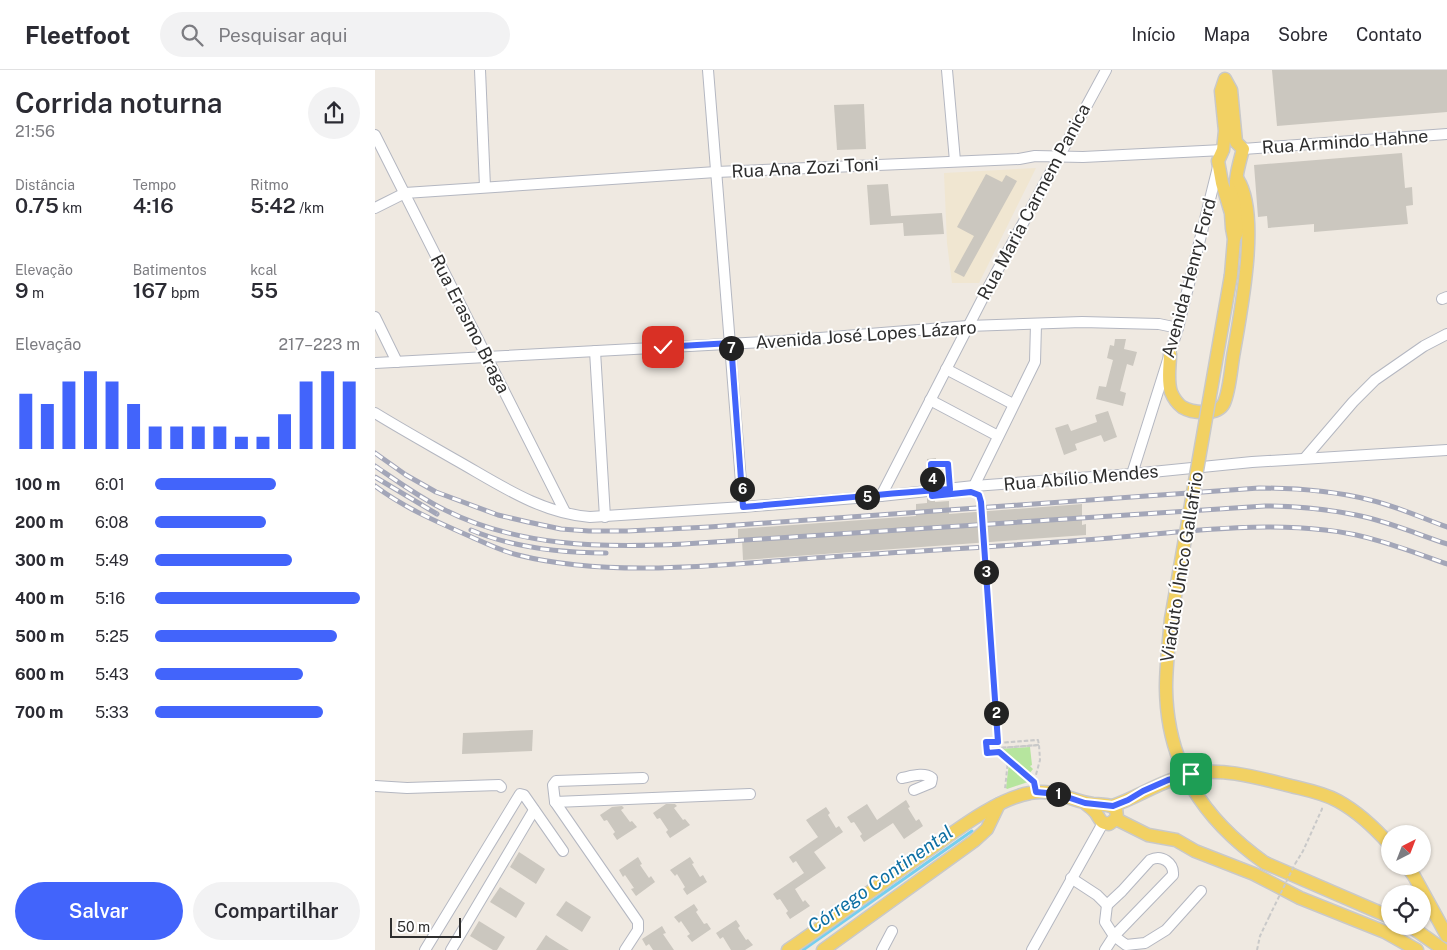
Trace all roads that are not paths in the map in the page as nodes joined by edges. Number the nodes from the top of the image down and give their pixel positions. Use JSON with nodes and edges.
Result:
{"nodes":[{"id":1,"x":480,"y":70,"type":"edge"},
{"id":2,"x":708,"y":70,"type":"edge"},
{"id":3,"x":947,"y":70,"type":"edge"},
{"id":4,"x":1107,"y":70,"type":"edge"},
{"id":5,"x":1225,"y":74,"type":"edge"},
{"id":6,"x":1447,"y":134,"type":"edge"},
{"id":7,"x":375,"y":135,"type":"edge"},
{"id":8,"x":1243,"y":149,"type":"junction"},
{"id":9,"x":1058,"y":157,"type":"junction"},
{"id":10,"x":1220,"y":159,"type":"junction"},
{"id":11,"x":955,"y":161,"type":"junction"},
{"id":12,"x":716,"y":172,"type":"junction"},
{"id":13,"x":1237,"y":175,"type":"junction"},
{"id":14,"x":485,"y":187,"type":"junction"},
{"id":15,"x":405,"y":193,"type":"junction"},
{"id":16,"x":375,"y":208,"type":"edge"},
{"id":17,"x":1234,"y":239,"type":"junction"},
{"id":18,"x":375,"y":317,"type":"edge"},
{"id":19,"x":1036,"y":324,"type":"junction"},
{"id":20,"x":968,"y":326,"type":"junction"},
{"id":21,"x":1178,"y":328,"type":"junction"},
{"id":22,"x":1447,"y":334,"type":"edge"},
{"id":23,"x":731,"y":343,"type":"junction"},
{"id":24,"x":595,"y":351,"type":"junction"},
{"id":25,"x":1170,"y":354,"type":"junction"},
{"id":26,"x":486,"y":356,"type":"junction"},
{"id":27,"x":397,"y":362,"type":"junction"},
{"id":28,"x":375,"y":363,"type":"edge"},
{"id":29,"x":946,"y":369,"type":"junction"},
{"id":30,"x":930,"y":400,"type":"junction"},
{"id":31,"x":1013,"y":404,"type":"junction"},
{"id":32,"x":375,"y":413,"type":"edge"},
{"id":33,"x":998,"y":436,"type":"junction"},
{"id":34,"x":1447,"y":450,"type":"edge"},
{"id":35,"x":1305,"y":458,"type":"junction"},
{"id":36,"x":1132,"y":474,"type":"junction"},
{"id":37,"x":974,"y":486,"type":"junction"},
{"id":38,"x":881,"y":496,"type":"junction"},
{"id":39,"x":743,"y":507,"type":"junction"},
{"id":40,"x":565,"y":512,"type":"junction"},
{"id":41,"x":605,"y":517,"type":"junction"},
{"id":42,"x":643,"y":778,"type":"dead end"},
{"id":43,"x":903,"y":778,"type":"dead end"},
{"id":44,"x":375,"y":786,"type":"edge"},
{"id":45,"x":501,"y":787,"type":"dead end"},
{"id":46,"x":914,"y":790,"type":"dead end"},
{"id":47,"x":750,"y":794,"type":"dead end"},
{"id":48,"x":555,"y":802,"type":"junction"},
{"id":49,"x":1001,"y":803,"type":"junction"},
{"id":50,"x":534,"y":810,"type":"junction"},
{"id":51,"x":984,"y":813,"type":"junction"},
{"id":52,"x":1108,"y":813,"type":"junction"},
{"id":53,"x":987,"y":828,"type":"junction"},
{"id":54,"x":1381,"y":835,"type":"edge"},
{"id":55,"x":563,"y":851,"type":"dead end"},
{"id":56,"x":1412,"y":875,"type":"edge"},
{"id":57,"x":1071,"y":878,"type":"junction"},
{"id":58,"x":1201,"y":891,"type":"dead end"},
{"id":59,"x":1107,"y":905,"type":"junction"},
{"id":60,"x":1381,"y":913,"type":"edge"},
{"id":61,"x":892,"y":931,"type":"dead end"},
{"id":62,"x":1423,"y":935,"type":"edge"},
{"id":63,"x":1113,"y":936,"type":"junction"},
{"id":64,"x":1447,"y":936,"type":"edge"},
{"id":65,"x":1035,"y":949,"type":"edge"},
{"id":66,"x":425,"y":950,"type":"edge"},
{"id":67,"x":451,"y":950,"type":"edge"},
{"id":68,"x":625,"y":950,"type":"edge"},
{"id":69,"x":788,"y":950,"type":"edge"},
{"id":70,"x":823,"y":950,"type":"edge"},
{"id":71,"x":882,"y":950,"type":"edge"},
{"id":72,"x":1105,"y":950,"type":"edge"},
{"id":73,"x":1417,"y":950,"type":"edge"},
{"id":74,"x":1444,"y":950,"type":"edge"}],
"edges":[{"from":1,"to":14,"type":"street"},
{"from":2,"to":12,"type":"street"},
{"from":3,"to":11,"type":"street"},
{"from":4,"to":9,"type":"street","name":"Rua Maria Carmem Panica"},
{"from":5,"to":8,"type":"main road","name":"Avenida Henry Ford"},
{"from":5,"to":10,"type":"main road","name":"Avenida Henry Ford"},
{"from":6,"to":8,"type":"street","name":"Rua Armindo Hahne"},
{"from":7,"to":15,"type":"street","name":"Rua Erasmo Braga"},
{"from":8,"to":13,"type":"main road","name":"Viaduto Único Gallafrio"},
{"from":9,"to":10,"type":"street","name":"Rua Ana Zozi Toni"},
{"from":9,"to":11,"type":"street","name":"Rua Ana Zozi Toni"},
{"from":9,"to":20,"type":"street","name":"Rua Maria Carmem Panica"},
{"from":10,"to":13,"type":"main road"},
{"from":10,"to":17,"type":"main road","name":"Viaduto Único Gallafrio"},
{"from":10,"to":21,"type":"street","name":"Avenida Henry Ford"},
{"from":11,"to":12,"type":"street","name":"Rua Ana Zozi Toni"},
{"from":12,"to":14,"type":"street","name":"Rua Ana Zozi Toni"},
{"from":12,"to":23,"type":"street"},
{"from":13,"to":17,"type":"main road","name":"Viaduto Único Gallafrio"},
{"from":13,"to":25,"type":"main road"},
{"from":14,"to":15,"type":"street","name":"Rua Ana Zozi Toni"},
{"from":15,"to":16,"type":"street"},
{"from":15,"to":26,"type":"street","name":"Rua Erasmo Braga"},
{"from":17,"to":60,"type":"main road","name":"Viaduto Único Gallafrio","bridge":true},
{"from":18,"to":27,"type":"street"},
{"from":19,"to":20,"type":"street","name":"Avenida José Lopes Lázaro"},
{"from":19,"to":21,"type":"street","name":"Avenida José Lopes Lázaro"},
{"from":19,"to":31,"type":"street"},
{"from":20,"to":23,"type":"street","name":"Avenida José Lopes Lázaro"},
{"from":20,"to":29,"type":"street","name":"Rua Maria Carmem Panica"},
{"from":21,"to":25,"type":"street","name":"Avenida Henry Ford"},
{"from":22,"to":35,"type":"street"},
{"from":23,"to":24,"type":"street","name":"Avenida José Lopes Lázaro"},
{"from":23,"to":39,"type":"street"},
{"from":24,"to":26,"type":"street","name":"Avenida José Lopes Lázaro"},
{"from":24,"to":41,"type":"street"},
{"from":25,"to":36,"type":"street","name":"Avenida Henry Ford"},
{"from":26,"to":27,"type":"street","name":"Avenida José Lopes Lázaro"},
{"from":26,"to":40,"type":"street","name":"Rua Erasmo Braga"},
{"from":27,"to":28,"type":"street","name":"Avenida José Lopes Lázaro"},
{"from":29,"to":30,"type":"street","name":"Rua Maria Carmem Panica"},
{"from":29,"to":31,"type":"street"},
{"from":30,"to":33,"type":"street"},
{"from":30,"to":38,"type":"street","name":"Rua Maria Carmem Panica"},
{"from":31,"to":33,"type":"street"},
{"from":32,"to":40,"type":"street","name":"Rua Abílio Mendes"},
{"from":33,"to":37,"type":"street"},
{"from":34,"to":35,"type":"street","name":"Rua Abílio Mendes"},
{"from":35,"to":36,"type":"street","name":"Rua Abílio Mendes"},
{"from":36,"to":37,"type":"street","name":"Rua Abílio Mendes"},
{"from":37,"to":38,"type":"street","name":"Rua Abílio Mendes"},
{"from":38,"to":39,"type":"street","name":"Rua Abílio Mendes"},
{"from":39,"to":41,"type":"street","name":"Rua Abílio Mendes"},
{"from":40,"to":41,"type":"street","name":"Rua Abílio Mendes"},
{"from":42,"to":48,"type":"street"},
{"from":43,"to":46,"type":"street"},
{"from":44,"to":45,"type":"street"},
{"from":47,"to":48,"type":"street"},
{"from":48,"to":68,"type":"street"},
{"from":49,"to":51,"type":"main road"},
{"from":49,"to":52,"type":"main road"},
{"from":49,"to":53,"type":"main road"},
{"from":50,"to":55,"type":"street"},
{"from":50,"to":66,"type":"street"},
{"from":50,"to":67,"type":"street"},
{"from":51,"to":53,"type":"main road"},
{"from":51,"to":69,"type":"main road"},
{"from":52,"to":54,"type":"main road"},
{"from":52,"to":57,"type":"street"},
{"from":52,"to":73,"type":"main road"},
{"from":53,"to":70,"type":"main road"},
{"from":56,"to":64,"type":"main road"},
{"from":57,"to":59,"type":"street"},
{"from":57,"to":65,"type":"street"},
{"from":58,"to":63,"type":"street"},
{"from":59,"to":63,"type":"street"},
{"from":59,"to":63,"type":"street"},
{"from":61,"to":71,"type":"street"},
{"from":62,"to":74,"type":"main road"},
{"from":63,"to":72,"type":"street"}]}
